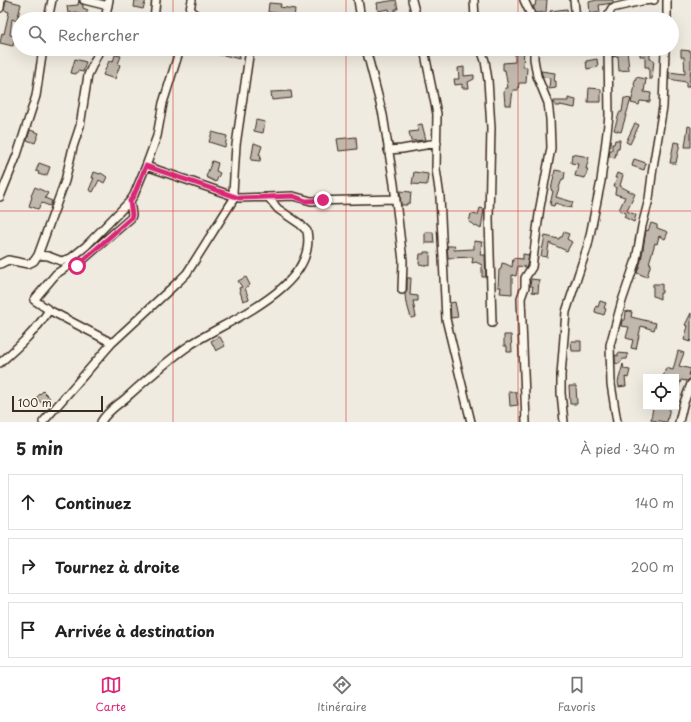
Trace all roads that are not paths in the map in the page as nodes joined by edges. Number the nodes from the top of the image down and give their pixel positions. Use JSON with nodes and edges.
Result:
{"nodes":[{"id":1,"x":1,"y":0,"type":"edge"},
{"id":2,"x":52,"y":0,"type":"edge"},
{"id":3,"x":84,"y":0,"type":"edge"},
{"id":4,"x":156,"y":0,"type":"edge"},
{"id":5,"x":192,"y":0,"type":"edge"},
{"id":6,"x":358,"y":0,"type":"edge"},
{"id":7,"x":412,"y":0,"type":"edge"},
{"id":8,"x":474,"y":0,"type":"edge"},
{"id":9,"x":524,"y":0,"type":"edge"},
{"id":10,"x":574,"y":0,"type":"edge"},
{"id":11,"x":642,"y":0,"type":"edge"},
{"id":12,"x":654,"y":0,"type":"edge"},
{"id":13,"x":667,"y":0,"type":"edge"},
{"id":14,"x":108,"y":3,"type":"edge"},
{"id":15,"x":0,"y":8,"type":"edge"},
{"id":16,"x":190,"y":9,"type":"junction"},
{"id":17,"x":49,"y":12,"type":"edge"},
{"id":18,"x":155,"y":12,"type":"edge"},
{"id":19,"x":189,"y":12,"type":"edge"},
{"id":20,"x":193,"y":12,"type":"edge"},
{"id":21,"x":360,"y":12,"type":"edge"},
{"id":22,"x":415,"y":12,"type":"edge"},
{"id":23,"x":475,"y":12,"type":"edge"},
{"id":24,"x":530,"y":12,"type":"edge"},
{"id":25,"x":575,"y":12,"type":"edge"},
{"id":26,"x":610,"y":12,"type":"edge"},
{"id":27,"x":667,"y":12,"type":"edge"},
{"id":28,"x":42,"y":56,"type":"edge"},
{"id":29,"x":97,"y":56,"type":"edge"},
{"id":30,"x":178,"y":56,"type":"edge"},
{"id":31,"x":249,"y":56,"type":"edge"},
{"id":32,"x":368,"y":56,"type":"edge"},
{"id":33,"x":425,"y":56,"type":"edge"},
{"id":34,"x":483,"y":56,"type":"edge"},
{"id":35,"x":534,"y":56,"type":"edge"},
{"id":36,"x":608,"y":56,"type":"edge"},
{"id":37,"x":666,"y":56,"type":"edge"},
{"id":38,"x":437,"y":143,"type":"junction"},
{"id":39,"x":388,"y":150,"type":"junction"},
{"id":40,"x":146,"y":166,"type":"junction"},
{"id":41,"x":0,"y":197,"type":"edge"},
{"id":42,"x":235,"y":197,"type":"junction"},
{"id":43,"x":268,"y":197,"type":"junction"},
{"id":44,"x":396,"y":199,"type":"junction"},
{"id":45,"x":130,"y":201,"type":"junction"},
{"id":46,"x":38,"y":255,"type":"junction"},
{"id":47,"x":0,"y":264,"type":"edge"},
{"id":48,"x":402,"y":290,"type":"dead end"},
{"id":49,"x":49,"y":310,"type":"junction"},
{"id":50,"x":492,"y":322,"type":"dead end"},
{"id":51,"x":112,"y":343,"type":"junction"},
{"id":52,"x":0,"y":363,"type":"edge"},
{"id":53,"x":691,"y":384,"type":"edge"},
{"id":54,"x":43,"y":422,"type":"edge"},
{"id":55,"x":101,"y":422,"type":"edge"},
{"id":56,"x":471,"y":422,"type":"edge"},
{"id":57,"x":526,"y":422,"type":"edge"},
{"id":58,"x":564,"y":422,"type":"edge"},
{"id":59,"x":617,"y":422,"type":"edge"},
{"id":60,"x":678,"y":422,"type":"edge"}],
"edges":[{"from":1,"to":15,"type":"street"},
{"from":2,"to":17,"type":"street"},
{"from":3,"to":14,"type":"street"},
{"from":4,"to":18,"type":"street"},
{"from":5,"to":16,"type":"street"},
{"from":6,"to":21,"type":"street"},
{"from":7,"to":22,"type":"street"},
{"from":8,"to":23,"type":"street"},
{"from":9,"to":24,"type":"street"},
{"from":10,"to":25,"type":"street"},
{"from":11,"to":12,"type":"street"},
{"from":11,"to":26,"type":"street"},
{"from":13,"to":27,"type":"street"},
{"from":16,"to":19,"type":"street"},
{"from":16,"to":20,"type":"street"},
{"from":28,"to":41,"type":"street"},
{"from":29,"to":46,"type":"street"},
{"from":30,"to":40,"type":"street"},
{"from":31,"to":42,"type":"street"},
{"from":32,"to":39,"type":"street"},
{"from":33,"to":38,"type":"street"},
{"from":34,"to":50,"type":"street"},
{"from":35,"to":57,"type":"street"},
{"from":36,"to":58,"type":"street"},
{"from":37,"to":59,"type":"street"},
{"from":38,"to":39,"type":"street"},
{"from":38,"to":56,"type":"street"},
{"from":39,"to":44,"type":"street"},
{"from":40,"to":42,"type":"street"},
{"from":40,"to":45,"type":"street"},
{"from":42,"to":43,"type":"street"},
{"from":42,"to":51,"type":"street"},
{"from":43,"to":44,"type":"street"},
{"from":43,"to":55,"type":"street"},
{"from":44,"to":48,"type":"street"},
{"from":45,"to":46,"type":"street"},
{"from":45,"to":49,"type":"street"},
{"from":46,"to":47,"type":"street"},
{"from":49,"to":51,"type":"street"},
{"from":49,"to":52,"type":"street"},
{"from":51,"to":54,"type":"street"},
{"from":53,"to":60,"type":"street"}]}
